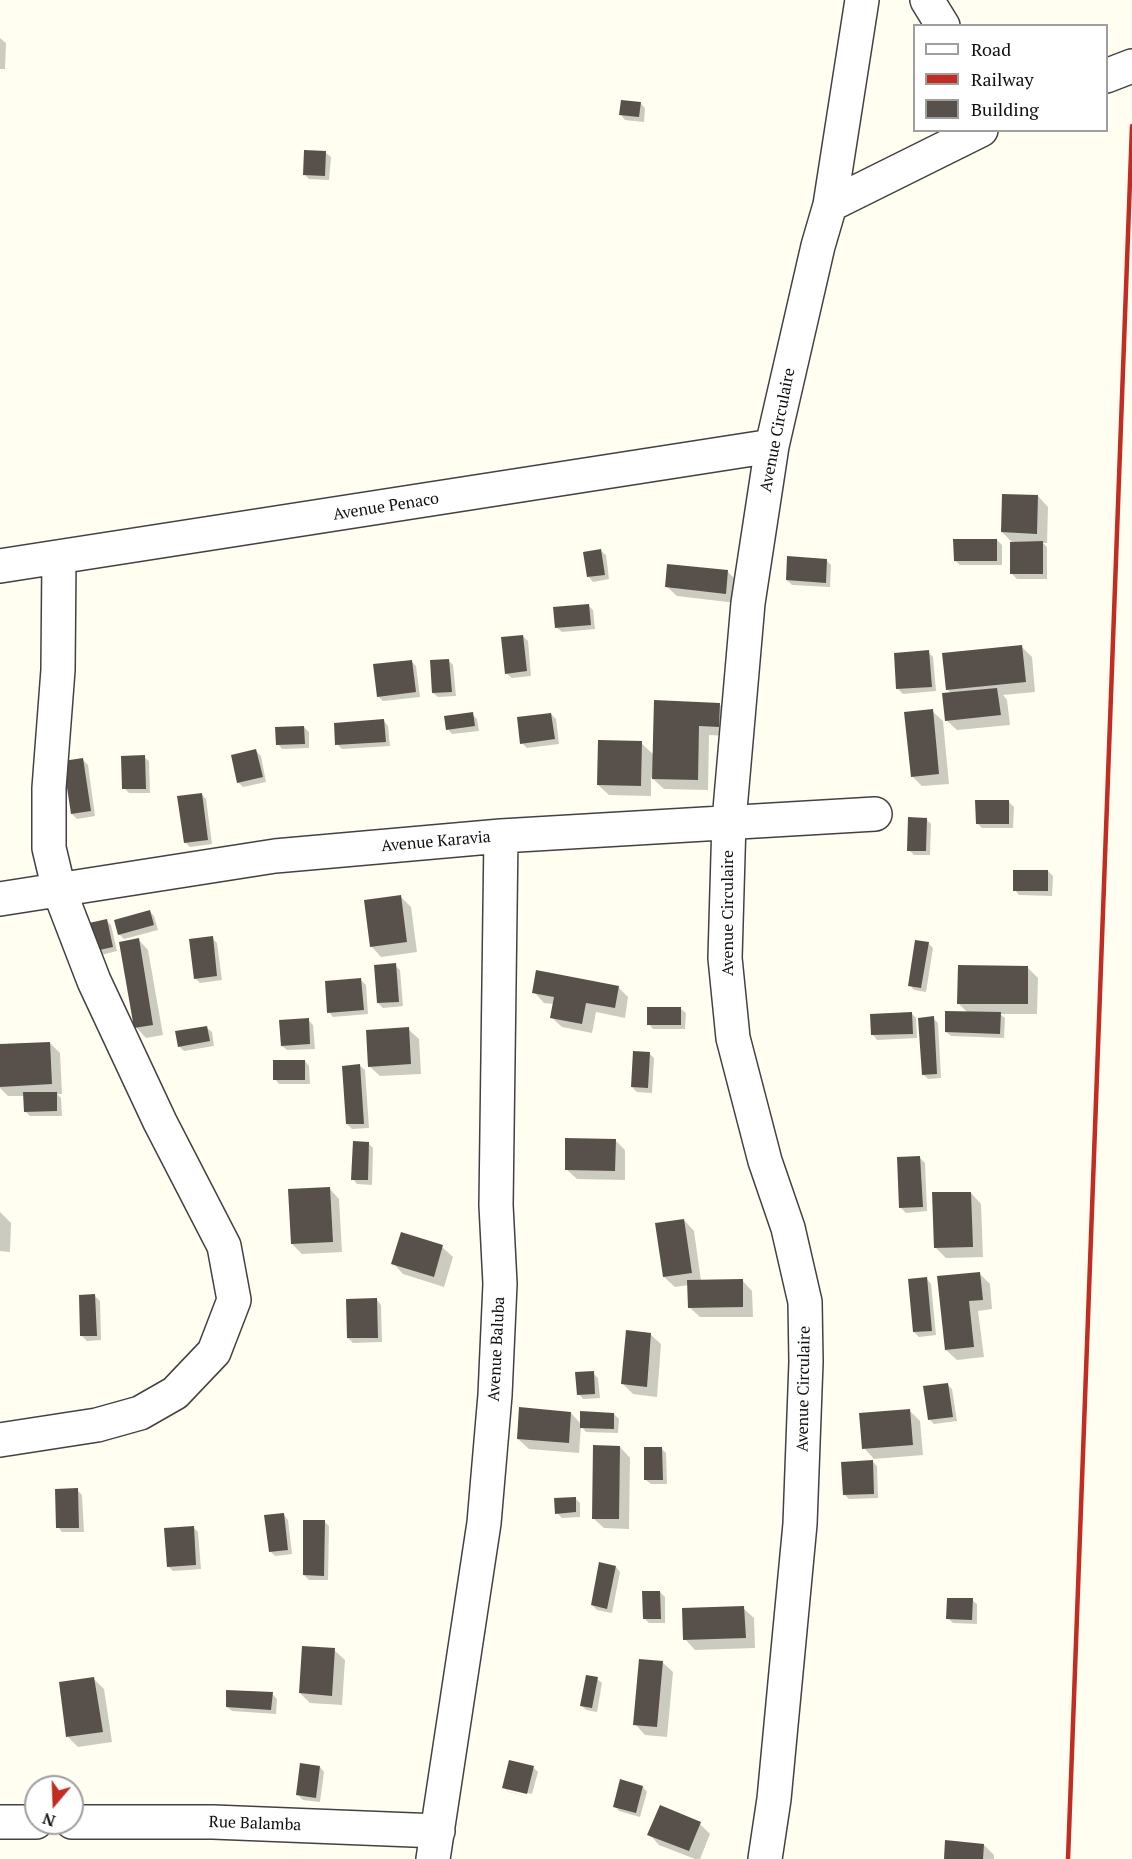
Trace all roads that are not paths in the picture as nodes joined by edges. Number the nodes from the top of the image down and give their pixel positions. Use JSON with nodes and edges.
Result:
{"nodes":[{"id":1,"x":862,"y":0,"type":"edge"},
{"id":2,"x":927,"y":0,"type":"edge"},
{"id":3,"x":942,"y":24,"type":"edge"},
{"id":4,"x":1132,"y":66,"type":"edge"},
{"id":5,"x":1108,"y":76,"type":"edge"},
{"id":6,"x":977,"y":132,"type":"edge"},
{"id":7,"x":830,"y":205,"type":"junction"},
{"id":8,"x":772,"y":446,"type":"junction"},
{"id":9,"x":59,"y":558,"type":"junction"},
{"id":10,"x":0,"y":566,"type":"edge"},
{"id":11,"x":875,"y":814,"type":"dead end"},
{"id":12,"x":729,"y":821,"type":"junction"},
{"id":13,"x":501,"y":836,"type":"junction"},
{"id":14,"x":59,"y":890,"type":"junction"},
{"id":15,"x":0,"y":898,"type":"edge"},
{"id":16,"x":0,"y":1440,"type":"edge"},
{"id":17,"x":0,"y":1822,"type":"edge"},
{"id":18,"x":24,"y":1822,"type":"edge"},
{"id":19,"x":84,"y":1822,"type":"edge"},
{"id":20,"x":436,"y":1845,"type":"edge"},
{"id":21,"x":765,"y":1859,"type":"edge"}],
"edges":[{"from":1,"to":7,"type":"street","name":"Avenue Circulaire"},
{"from":2,"to":3,"type":"street"},
{"from":4,"to":5,"type":"street"},
{"from":6,"to":7,"type":"street"},
{"from":7,"to":8,"type":"street","name":"Avenue Circulaire"},
{"from":8,"to":9,"type":"street","name":"Avenue Penaco"},
{"from":8,"to":12,"type":"street","name":"Avenue Circulaire"},
{"from":9,"to":10,"type":"street","name":"Avenue Penaco"},
{"from":9,"to":14,"type":"street"},
{"from":11,"to":12,"type":"street","name":"Avenue Karavia"},
{"from":12,"to":13,"type":"street","name":"Avenue Karavia"},
{"from":12,"to":21,"type":"street","name":"Avenue Circulaire"},
{"from":13,"to":14,"type":"street","name":"Avenue Karavia"},
{"from":13,"to":20,"type":"street","name":"Avenue Baluba"},
{"from":14,"to":15,"type":"street","name":"Avenue Karavia"},
{"from":14,"to":16,"type":"street"},
{"from":17,"to":18,"type":"street"},
{"from":19,"to":20,"type":"street","name":"Rue Balamba"}]}
